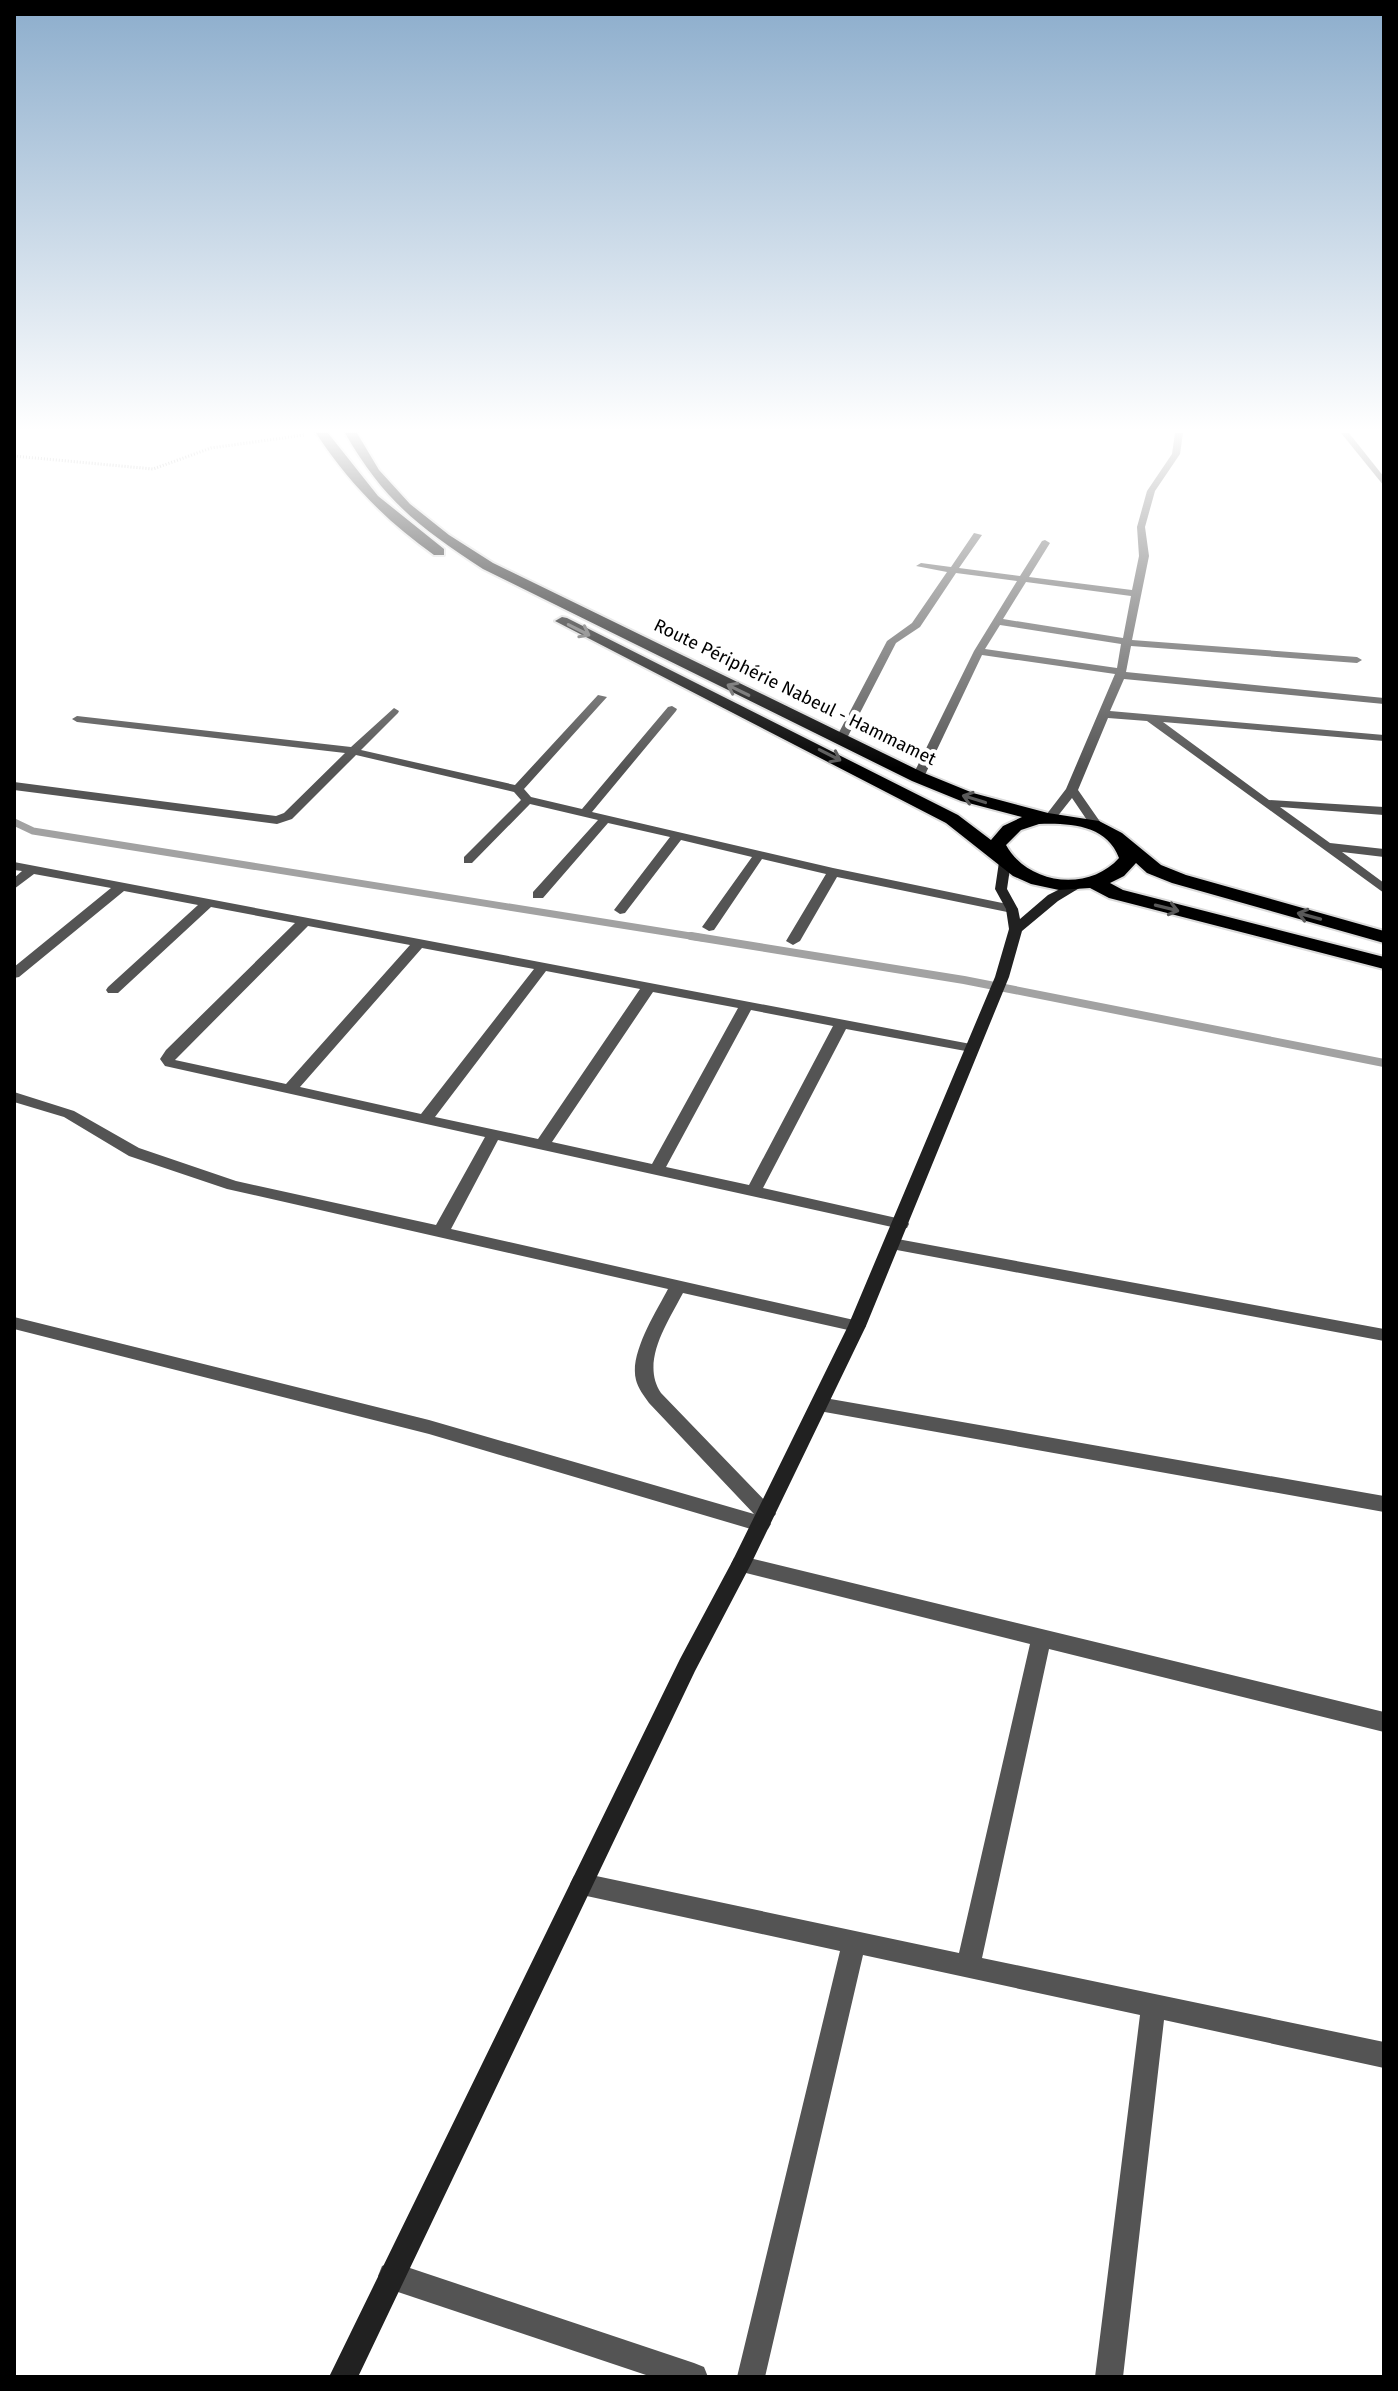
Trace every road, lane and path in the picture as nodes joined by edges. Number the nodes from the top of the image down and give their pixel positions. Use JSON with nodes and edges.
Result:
{"nodes":[{"id":1,"x":428,"y":545,"type":"edge"},
{"id":2,"x":457,"y":545,"type":"edge"},
{"id":3,"x":970,"y":545,"type":"edge"},
{"id":4,"x":1044,"y":545,"type":"edge"},
{"id":5,"x":1143,"y":545,"type":"edge"},
{"id":6,"x":921,"y":566,"type":"dead end"},
{"id":7,"x":952,"y":568,"type":"junction"},
{"id":8,"x":1023,"y":577,"type":"junction"},
{"id":9,"x":1138,"y":594,"type":"junction"},
{"id":10,"x":996,"y":621,"type":"junction"},
{"id":11,"x":1127,"y":642,"type":"junction"},
{"id":12,"x":979,"y":651,"type":"junction"},
{"id":13,"x":1357,"y":660,"type":"dead end"},
{"id":14,"x":1120,"y":674,"type":"junction"},
{"id":15,"x":602,"y":697,"type":"dead end"},
{"id":16,"x":1384,"y":701,"type":"edge"},
{"id":17,"x":672,"y":709,"type":"dead end"},
{"id":18,"x":394,"y":711,"type":"dead end"},
{"id":19,"x":1105,"y":714,"type":"junction"},
{"id":20,"x":1150,"y":718,"type":"junction"},
{"id":21,"x":77,"y":719,"type":"dead end"},
{"id":22,"x":1384,"y":738,"type":"edge"},
{"id":23,"x":841,"y":740,"type":"junction"},
{"id":24,"x":353,"y":751,"type":"junction"},
{"id":25,"x":918,"y":777,"type":"junction"},
{"id":26,"x":14,"y":786,"type":"edge"},
{"id":27,"x":1072,"y":790,"type":"junction"},
{"id":28,"x":523,"y":795,"type":"junction"},
{"id":29,"x":1266,"y":803,"type":"junction"},
{"id":30,"x":1384,"y":811,"type":"edge"},
{"id":31,"x":585,"y":813,"type":"junction"},
{"id":32,"x":606,"y":818,"type":"junction"},
{"id":33,"x":1049,"y":819,"type":"junction"},
{"id":34,"x":1097,"y":826,"type":"junction"},
{"id":35,"x":678,"y":835,"type":"junction"},
{"id":36,"x":1118,"y":838,"type":"junction"},
{"id":37,"x":1326,"y":847,"type":"junction"},
{"id":38,"x":1384,"y":853,"type":"edge"},
{"id":39,"x":759,"y":855,"type":"junction"},
{"id":40,"x":1002,"y":859,"type":"junction"},
{"id":41,"x":468,"y":860,"type":"dead end"},
{"id":42,"x":14,"y":866,"type":"edge"},
{"id":43,"x":32,"y":869,"type":"junction"},
{"id":44,"x":833,"y":872,"type":"junction"},
{"id":45,"x":1087,"y":883,"type":"junction"},
{"id":46,"x":14,"y":885,"type":"edge"},
{"id":47,"x":123,"y":885,"type":"junction"},
{"id":48,"x":1384,"y":889,"type":"edge"},
{"id":49,"x":538,"y":895,"type":"dead end"},
{"id":50,"x":209,"y":902,"type":"junction"},
{"id":51,"x":1012,"y":909,"type":"junction"},
{"id":52,"x":620,"y":910,"type":"dead end"},
{"id":53,"x":305,"y":921,"type":"junction"},
{"id":54,"x":709,"y":927,"type":"dead end"},
{"id":55,"x":1016,"y":929,"type":"junction"},
{"id":56,"x":1384,"y":937,"type":"edge"},
{"id":57,"x":793,"y":941,"type":"dead end"},
{"id":58,"x":420,"y":942,"type":"junction"},
{"id":59,"x":1384,"y":963,"type":"edge"},
{"id":60,"x":542,"y":967,"type":"junction"},
{"id":61,"x":14,"y":974,"type":"edge"},
{"id":62,"x":648,"y":988,"type":"junction"},
{"id":63,"x":113,"y":990,"type":"dead end"},
{"id":64,"x":746,"y":1007,"type":"junction"},
{"id":65,"x":841,"y":1025,"type":"junction"},
{"id":66,"x":971,"y":1048,"type":"junction"},
{"id":67,"x":290,"y":1089,"type":"junction"},
{"id":68,"x":14,"y":1097,"type":"edge"},
{"id":69,"x":426,"y":1118,"type":"junction"},
{"id":70,"x":494,"y":1134,"type":"junction"},
{"id":71,"x":542,"y":1145,"type":"junction"},
{"id":72,"x":656,"y":1171,"type":"junction"},
{"id":73,"x":754,"y":1191,"type":"junction"},
{"id":74,"x":441,"y":1232,"type":"junction"},
{"id":75,"x":897,"y":1234,"type":"junction"},
{"id":76,"x":679,"y":1285,"type":"junction"},
{"id":77,"x":14,"y":1323,"type":"edge"},
{"id":78,"x":857,"y":1326,"type":"junction"},
{"id":79,"x":1384,"y":1335,"type":"edge"},
{"id":80,"x":819,"y":1404,"type":"junction"},
{"id":81,"x":1384,"y":1504,"type":"edge"},
{"id":82,"x":763,"y":1519,"type":"junction"},
{"id":83,"x":741,"y":1564,"type":"junction"},
{"id":84,"x":1041,"y":1640,"type":"junction"},
{"id":85,"x":1384,"y":1722,"type":"edge"},
{"id":86,"x":582,"y":1884,"type":"junction"},
{"id":87,"x":854,"y":1942,"type":"junction"},
{"id":88,"x":968,"y":1967,"type":"junction"},
{"id":89,"x":1153,"y":2006,"type":"junction"},
{"id":90,"x":1384,"y":2055,"type":"edge"},
{"id":91,"x":392,"y":2276,"type":"junction"},
{"id":92,"x":343,"y":2377,"type":"edge"},
{"id":93,"x":694,"y":2377,"type":"edge"},
{"id":94,"x":751,"y":2377,"type":"edge"},
{"id":95,"x":1109,"y":2377,"type":"edge"}],
"edges":[{"from":1,"to":40,"type":"highway","name":"Route Périphérie Nabeul - Hammamet","one_way":true},
{"from":23,"to":2,"type":"highway","name":"Route Périphérie Nabeul - Hammamet","one_way":true},
{"from":3,"to":7,"type":"street"},
{"from":4,"to":8,"type":"street"},
{"from":5,"to":9,"type":"street"},
{"from":6,"to":7,"type":"street"},
{"from":7,"to":8,"type":"street"},
{"from":7,"to":23,"type":"street"},
{"from":8,"to":9,"type":"street"},
{"from":8,"to":10,"type":"street"},
{"from":9,"to":11,"type":"street"},
{"from":10,"to":11,"type":"street"},
{"from":10,"to":12,"type":"street"},
{"from":11,"to":13,"type":"street"},
{"from":11,"to":14,"type":"street"},
{"from":12,"to":14,"type":"street"},
{"from":12,"to":25,"type":"street"},
{"from":14,"to":16,"type":"street"},
{"from":14,"to":19,"type":"street"},
{"from":15,"to":28,"type":"street"},
{"from":17,"to":31,"type":"street"},
{"from":18,"to":24,"type":"street"},
{"from":19,"to":20,"type":"street"},
{"from":19,"to":27,"type":"street"},
{"from":20,"to":22,"type":"street"},
{"from":20,"to":29,"type":"street"},
{"from":21,"to":24,"type":"street"},
{"from":23,"to":25,"type":"highway","name":"Route Périphérie Nabeul - Hammamet"},
{"from":24,"to":26,"type":"street"},
{"from":24,"to":28,"type":"street"},
{"from":33,"to":25,"type":"highway","name":"Route Périphérie Nabeul - Hammamet","one_way":true},
{"from":27,"to":33,"type":"street"},
{"from":27,"to":34,"type":"street"},
{"from":28,"to":31,"type":"street"},
{"from":28,"to":41,"type":"street"},
{"from":29,"to":30,"type":"street"},
{"from":29,"to":37,"type":"street"},
{"from":31,"to":32,"type":"street"},
{"from":32,"to":35,"type":"street"},
{"from":32,"to":49,"type":"street"},
{"from":33,"to":34,"type":"highway","name":"Route Périphérie Nabeul - Hammamet"},
{"from":33,"to":40,"type":"highway"},
{"from":34,"to":36,"type":"highway"},
{"from":35,"to":39,"type":"street"},
{"from":35,"to":52,"type":"street"},
{"from":36,"to":45,"type":"highway"},
{"from":56,"to":36,"type":"highway","one_way":true},
{"from":37,"to":38,"type":"street"},
{"from":37,"to":48,"type":"street"},
{"from":39,"to":44,"type":"street"},
{"from":39,"to":54,"type":"street"},
{"from":40,"to":45,"type":"highway","name":"Route Périphérie Nabeul - Hammamet"},
{"from":40,"to":51,"type":"street"},
{"from":42,"to":43,"type":"street"},
{"from":43,"to":46,"type":"street"},
{"from":43,"to":47,"type":"street"},
{"from":44,"to":51,"type":"street"},
{"from":44,"to":57,"type":"street"},
{"from":45,"to":55,"type":"street"},
{"from":45,"to":59,"type":"highway","one_way":true},
{"from":47,"to":50,"type":"street"},
{"from":47,"to":61,"type":"street"},
{"from":50,"to":53,"type":"street"},
{"from":50,"to":63,"type":"street"},
{"from":51,"to":55,"type":"street"},
{"from":53,"to":58,"type":"street"},
{"from":53,"to":67,"type":"street"},
{"from":55,"to":66,"type":"street"},
{"from":58,"to":60,"type":"street"},
{"from":58,"to":67,"type":"street"},
{"from":60,"to":62,"type":"street"},
{"from":60,"to":69,"type":"street"},
{"from":62,"to":64,"type":"street"},
{"from":62,"to":71,"type":"street"},
{"from":64,"to":65,"type":"street"},
{"from":64,"to":72,"type":"street"},
{"from":65,"to":66,"type":"street"},
{"from":65,"to":73,"type":"street"},
{"from":66,"to":75,"type":"street"},
{"from":67,"to":69,"type":"street"},
{"from":68,"to":74,"type":"street"},
{"from":69,"to":70,"type":"street"},
{"from":70,"to":71,"type":"street"},
{"from":70,"to":74,"type":"street"},
{"from":71,"to":72,"type":"street"},
{"from":72,"to":73,"type":"street"},
{"from":73,"to":75,"type":"street"},
{"from":74,"to":76,"type":"street"},
{"from":75,"to":78,"type":"street"},
{"from":75,"to":79,"type":"street"},
{"from":76,"to":78,"type":"street"},
{"from":76,"to":82,"type":"street"},
{"from":77,"to":82,"type":"street"},
{"from":78,"to":80,"type":"street"},
{"from":80,"to":81,"type":"street"},
{"from":80,"to":82,"type":"street"},
{"from":82,"to":83,"type":"street"},
{"from":83,"to":84,"type":"street"},
{"from":83,"to":86,"type":"street"},
{"from":84,"to":85,"type":"street"},
{"from":84,"to":88,"type":"street"},
{"from":86,"to":87,"type":"street"},
{"from":86,"to":91,"type":"street"},
{"from":87,"to":88,"type":"street"},
{"from":87,"to":94,"type":"street"},
{"from":88,"to":89,"type":"street"},
{"from":89,"to":90,"type":"street"},
{"from":89,"to":95,"type":"street"},
{"from":91,"to":92,"type":"street"},
{"from":91,"to":93,"type":"street"}]}
